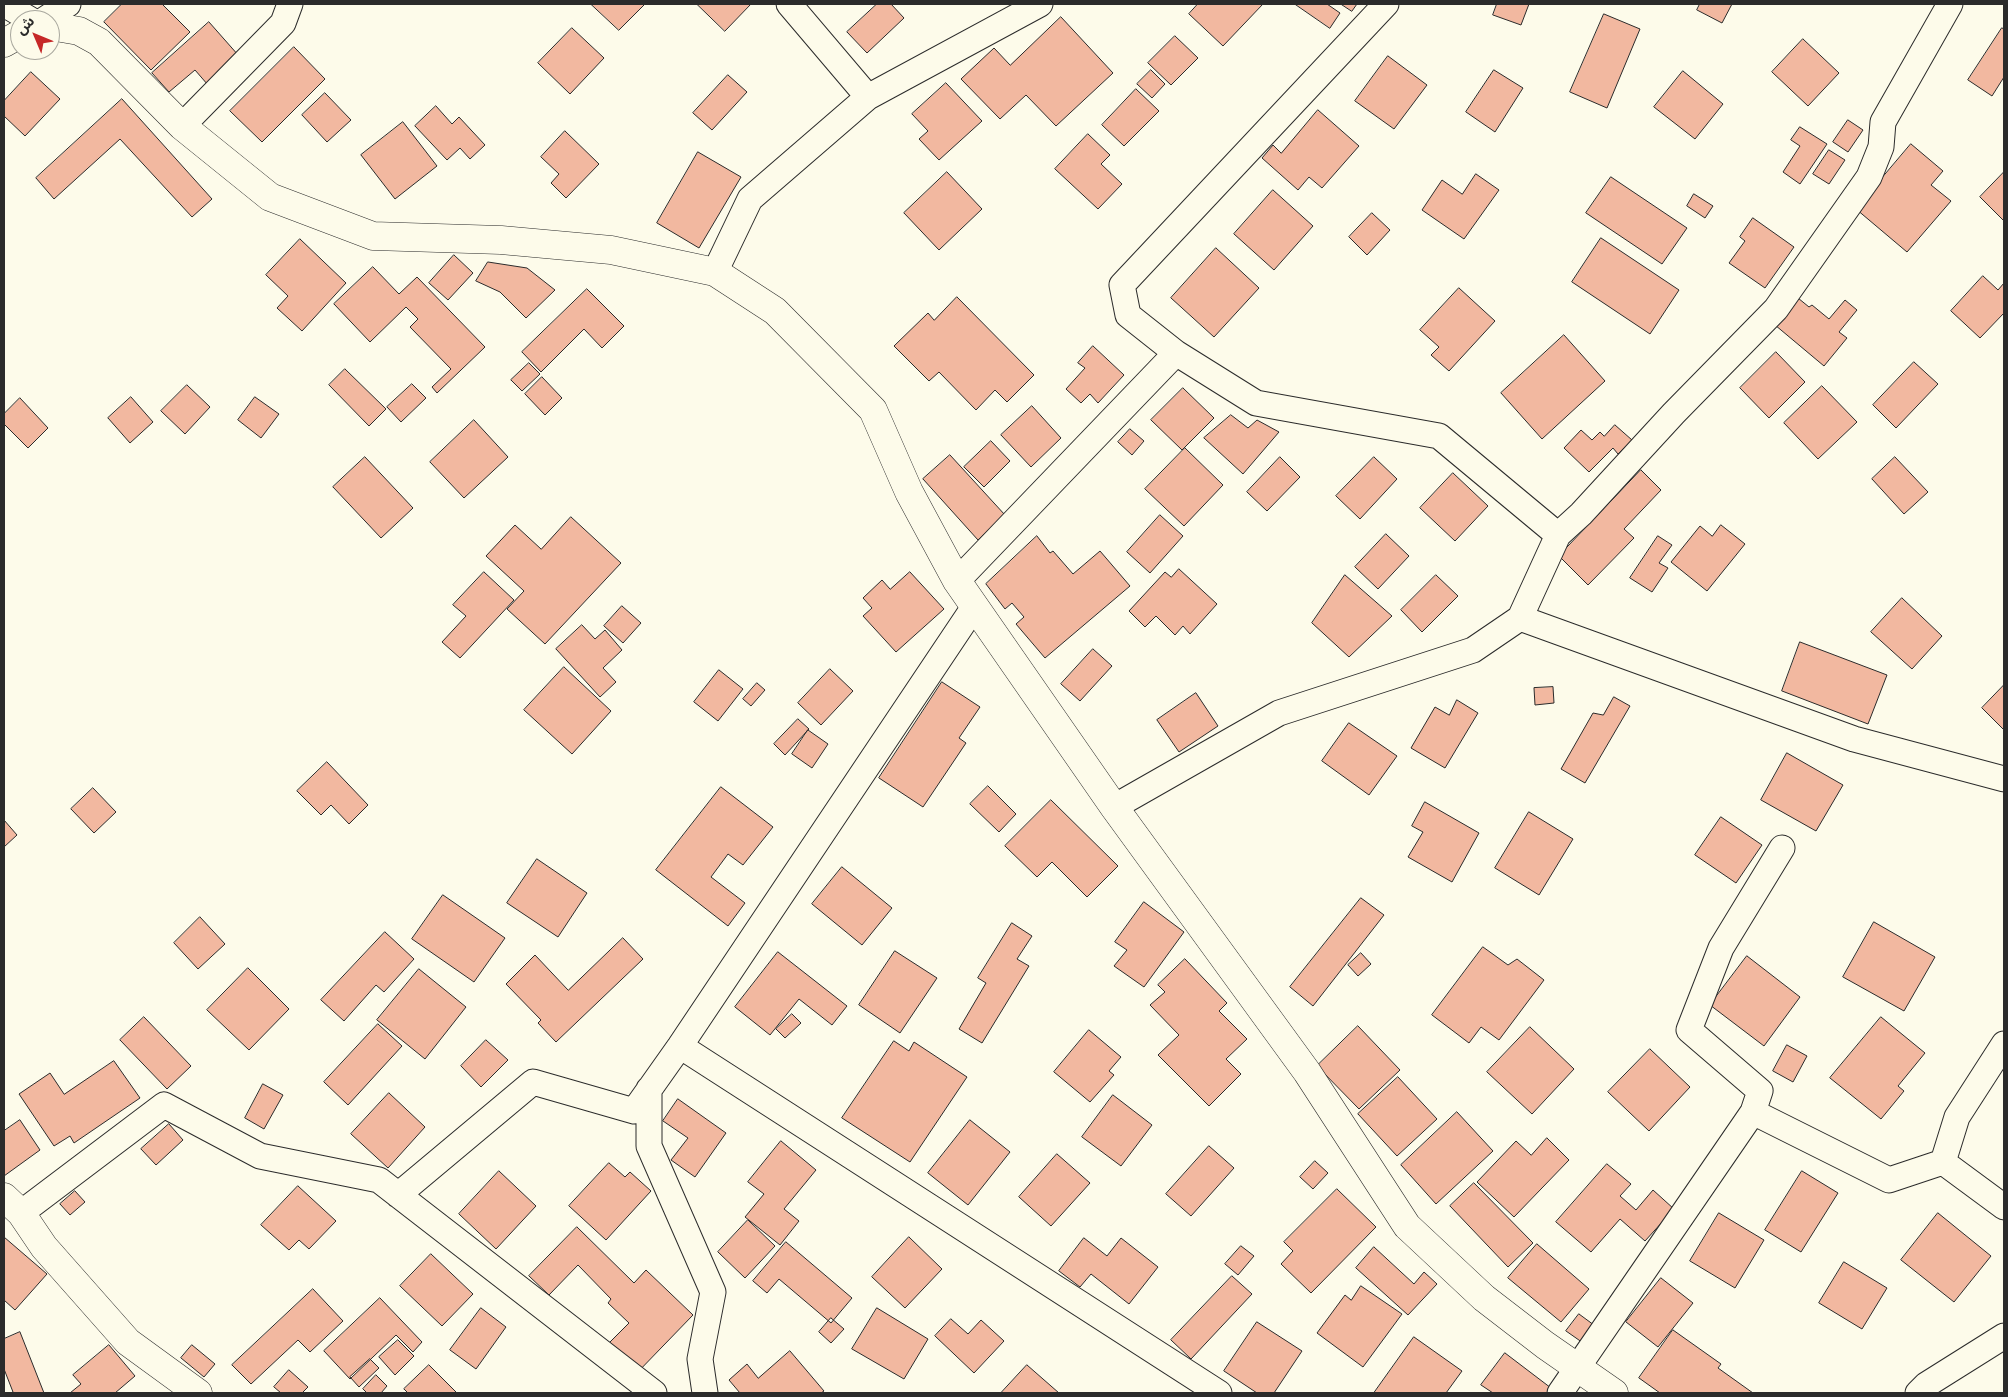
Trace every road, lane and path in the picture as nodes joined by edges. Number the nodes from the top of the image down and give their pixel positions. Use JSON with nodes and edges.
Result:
{"nodes":[{"id":1,"x":290,"y":4,"type":"edge"},
{"id":2,"x":789,"y":4,"type":"edge"},
{"id":3,"x":1040,"y":4,"type":"edge"},
{"id":4,"x":1386,"y":4,"type":"edge"},
{"id":5,"x":1950,"y":4,"type":"edge"},
{"id":6,"x":60,"y":28,"type":"edge"},
{"id":7,"x":868,"y":96,"type":"junction"},
{"id":8,"x":182,"y":126,"type":"junction"},
{"id":9,"x":714,"y":272,"type":"junction"},
{"id":10,"x":1176,"y":353,"type":"junction"},
{"id":11,"x":1558,"y":535,"type":"junction"},
{"id":12,"x":957,"y":582,"type":"junction"},
{"id":13,"x":974,"y":607,"type":"junction"},
{"id":14,"x":1520,"y":618,"type":"junction"},
{"id":15,"x":2004,"y":779,"type":"edge"},
{"id":16,"x":1114,"y":807,"type":"junction"},
{"id":17,"x":1782,"y":848,"type":"dead end"},
{"id":18,"x":2004,"y":1044,"type":"edge"},
{"id":19,"x":680,"y":1046,"type":"junction"},
{"id":20,"x":649,"y":1089,"type":"junction"},
{"id":21,"x":1753,"y":1112,"type":"junction"},
{"id":22,"x":1943,"y":1162,"type":"junction"},
{"id":23,"x":398,"y":1195,"type":"junction"},
{"id":24,"x":12,"y":1205,"type":"edge"},
{"id":25,"x":2004,"y":1207,"type":"edge"},
{"id":26,"x":2004,"y":1336,"type":"edge"},
{"id":27,"x":1577,"y":1369,"type":"junction"},
{"id":28,"x":198,"y":1393,"type":"edge"},
{"id":29,"x":654,"y":1393,"type":"edge"},
{"id":30,"x":705,"y":1393,"type":"edge"},
{"id":31,"x":1219,"y":1393,"type":"edge"},
{"id":32,"x":1560,"y":1393,"type":"edge"},
{"id":33,"x":1614,"y":1393,"type":"edge"},
{"id":34,"x":1918,"y":1393,"type":"edge"}],
"edges":[{"from":1,"to":8,"type":"street"},
{"from":2,"to":7,"type":"street"},
{"from":3,"to":7,"type":"street"},
{"from":4,"to":10,"type":"street"},
{"from":5,"to":11,"type":"street"},
{"from":6,"to":8,"type":"street"},
{"from":7,"to":9,"type":"street"},
{"from":8,"to":9,"type":"street"},
{"from":9,"to":12,"type":"street"},
{"from":10,"to":11,"type":"street"},
{"from":10,"to":12,"type":"street"},
{"from":11,"to":14,"type":"street"},
{"from":12,"to":13,"type":"street"},
{"from":13,"to":16,"type":"street"},
{"from":13,"to":19,"type":"street"},
{"from":14,"to":15,"type":"street"},
{"from":14,"to":16,"type":"street"},
{"from":16,"to":27,"type":"street"},
{"from":17,"to":21,"type":"street"},
{"from":18,"to":22,"type":"street"},
{"from":19,"to":20,"type":"street"},
{"from":19,"to":31,"type":"street"},
{"from":20,"to":23,"type":"street"},
{"from":20,"to":30,"type":"street"},
{"from":21,"to":22,"type":"street"},
{"from":21,"to":27,"type":"street"},
{"from":22,"to":25,"type":"street"},
{"from":23,"to":24,"type":"street"},
{"from":23,"to":29,"type":"street"},
{"from":24,"to":28,"type":"street"},
{"from":26,"to":34,"type":"street"},
{"from":27,"to":32,"type":"street"},
{"from":27,"to":33,"type":"street"}]}
